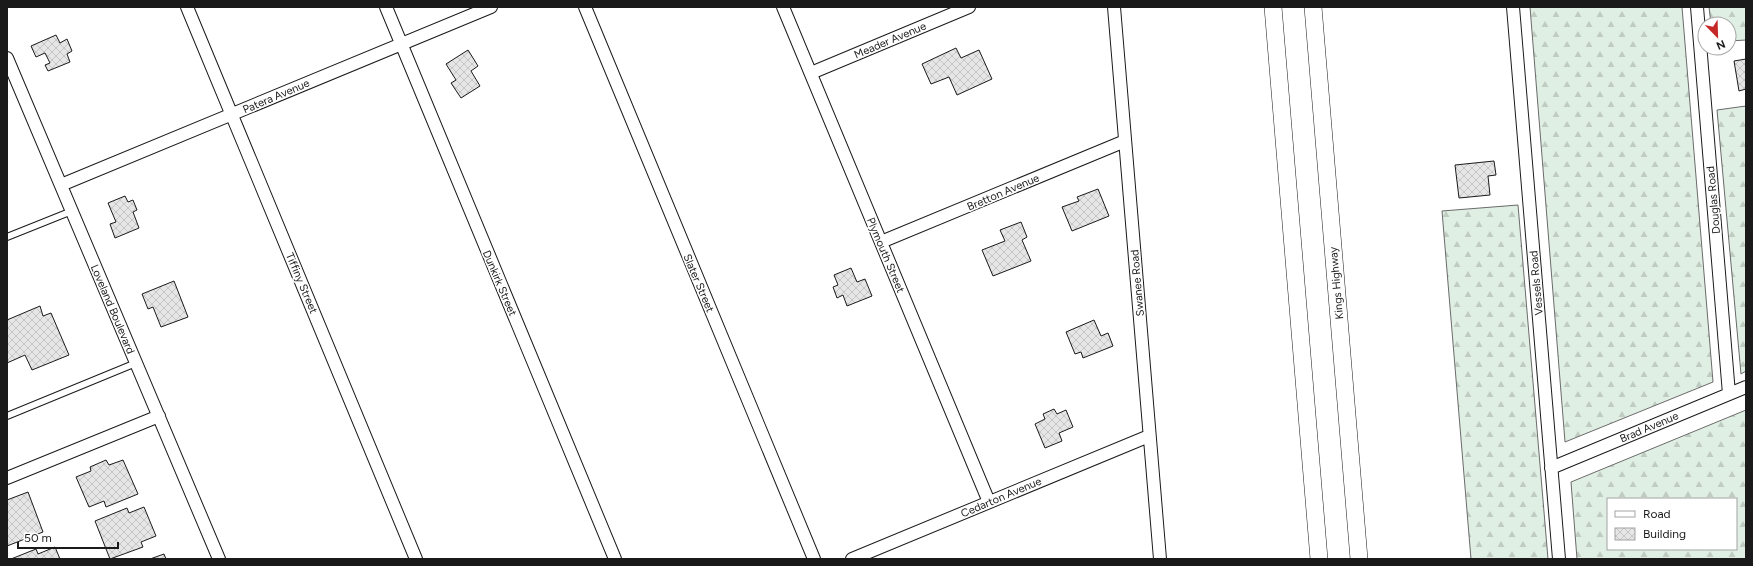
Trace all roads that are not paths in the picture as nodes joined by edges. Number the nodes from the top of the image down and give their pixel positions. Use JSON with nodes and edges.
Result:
{"nodes":[{"id":1,"x":187,"y":7,"type":"edge"},
{"id":2,"x":386,"y":7,"type":"edge"},
{"id":3,"x":490,"y":7,"type":"edge"},
{"id":4,"x":585,"y":7,"type":"edge"},
{"id":5,"x":783,"y":7,"type":"edge"},
{"id":6,"x":970,"y":7,"type":"edge"},
{"id":7,"x":1114,"y":7,"type":"edge"},
{"id":8,"x":1273,"y":7,"type":"edge"},
{"id":9,"x":1313,"y":7,"type":"edge"},
{"id":10,"x":1513,"y":7,"type":"edge"},
{"id":11,"x":1697,"y":7,"type":"edge"},
{"id":12,"x":401,"y":44,"type":"junction"},
{"id":13,"x":7,"y":58,"type":"edge"},
{"id":14,"x":811,"y":73,"type":"junction"},
{"id":15,"x":232,"y":114,"type":"junction"},
{"id":16,"x":1125,"y":141,"type":"junction"},
{"id":17,"x":61,"y":185,"type":"junction"},
{"id":18,"x":72,"y":211,"type":"junction"},
{"id":19,"x":7,"y":238,"type":"edge"},
{"id":20,"x":881,"y":242,"type":"junction"},
{"id":21,"x":136,"y":363,"type":"junction"},
{"id":22,"x":1746,"y":387,"type":"edge"},
{"id":23,"x":1729,"y":394,"type":"junction"},
{"id":24,"x":7,"y":416,"type":"edge"},
{"id":25,"x":159,"y":416,"type":"junction"},
{"id":26,"x":1150,"y":436,"type":"junction"},
{"id":27,"x":1551,"y":468,"type":"junction"},
{"id":28,"x":7,"y":478,"type":"edge"},
{"id":29,"x":989,"y":502,"type":"junction"},
{"id":30,"x":219,"y":559,"type":"edge"},
{"id":31,"x":416,"y":559,"type":"edge"},
{"id":32,"x":615,"y":559,"type":"edge"},
{"id":33,"x":814,"y":559,"type":"edge"},
{"id":34,"x":852,"y":559,"type":"edge"},
{"id":35,"x":1160,"y":559,"type":"edge"},
{"id":36,"x":1319,"y":559,"type":"edge"},
{"id":37,"x":1359,"y":559,"type":"edge"},
{"id":38,"x":1559,"y":559,"type":"edge"}],
"edges":[{"from":1,"to":15,"type":"street","name":"Tiffiny Street"},
{"from":2,"to":12,"type":"street","name":"Dunkirk Street"},
{"from":3,"to":12,"type":"street","name":"Patera Avenue"},
{"from":4,"to":33,"type":"street","name":"Slater Street"},
{"from":5,"to":14,"type":"street","name":"Plymouth Street"},
{"from":6,"to":14,"type":"street","name":"Meader Avenue"},
{"from":7,"to":16,"type":"street","name":"Swanee Road"},
{"from":8,"to":36,"type":"main road"},
{"from":9,"to":37,"type":"main road","name":"Kings Highway"},
{"from":10,"to":27,"type":"street","name":"Vessels Road"},
{"from":11,"to":23,"type":"street","name":"Douglas Road"},
{"from":12,"to":15,"type":"street","name":"Patera Avenue"},
{"from":12,"to":32,"type":"street","name":"Dunkirk Street"},
{"from":13,"to":17,"type":"street","name":"Loveland Boulevard"},
{"from":14,"to":20,"type":"street","name":"Plymouth Street"},
{"from":15,"to":17,"type":"street","name":"Patera Avenue"},
{"from":15,"to":31,"type":"street","name":"Tiffiny Street"},
{"from":16,"to":20,"type":"street","name":"Bretton Avenue"},
{"from":16,"to":26,"type":"street","name":"Swanee Road"},
{"from":17,"to":18,"type":"street","name":"Loveland Boulevard"},
{"from":18,"to":19,"type":"lane"},
{"from":18,"to":21,"type":"street","name":"Loveland Boulevard"},
{"from":20,"to":29,"type":"street","name":"Plymouth Street"},
{"from":21,"to":24,"type":"lane"},
{"from":21,"to":25,"type":"street","name":"Loveland Boulevard"},
{"from":22,"to":23,"type":"street","name":"Brad Avenue"},
{"from":23,"to":27,"type":"street","name":"Brad Avenue"},
{"from":25,"to":28,"type":"street"},
{"from":25,"to":30,"type":"street","name":"Loveland Boulevard"},
{"from":26,"to":29,"type":"street","name":"Cedarton Avenue"},
{"from":26,"to":35,"type":"street","name":"Swanee Road"},
{"from":27,"to":38,"type":"street","name":"Vessels Road"},
{"from":29,"to":34,"type":"street","name":"Cedarton Avenue"}]}
